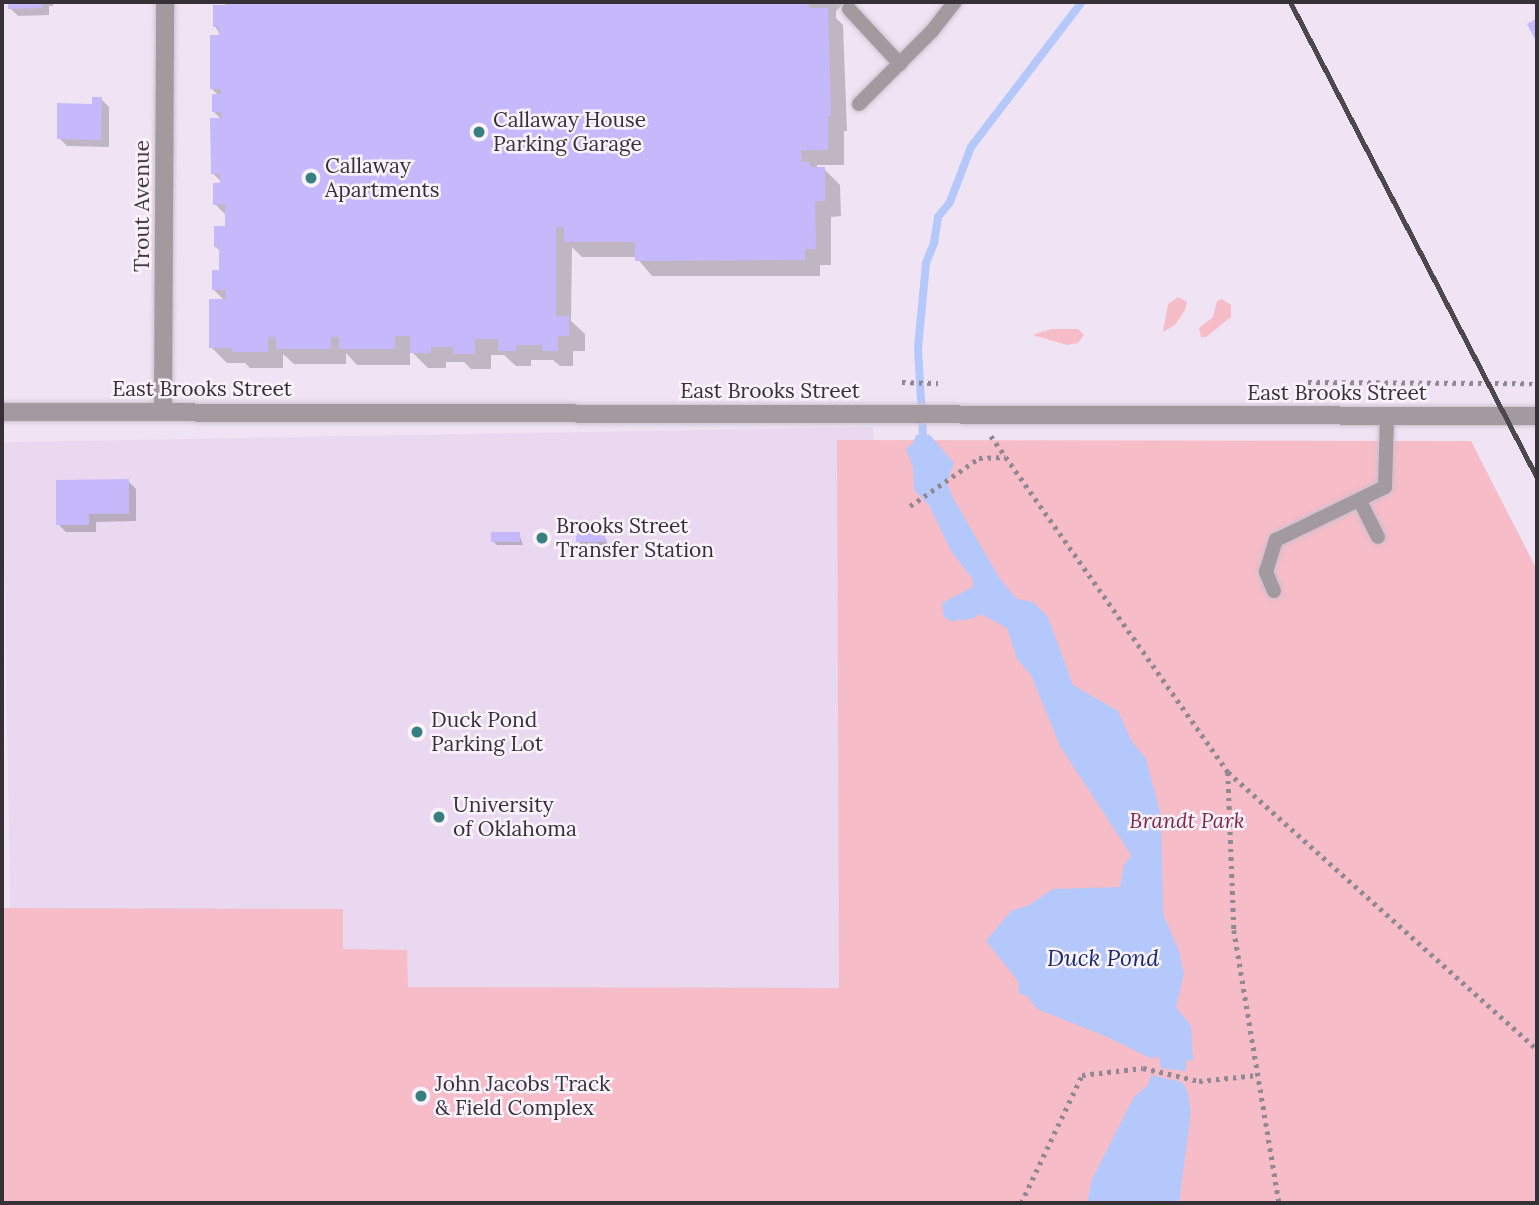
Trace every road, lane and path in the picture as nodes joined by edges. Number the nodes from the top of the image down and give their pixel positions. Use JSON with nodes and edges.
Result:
{"nodes":[{"id":1,"x":165,"y":2,"type":"edge"},
{"id":2,"x":954,"y":2,"type":"edge"},
{"id":3,"x":849,"y":9,"type":"dead end"},
{"id":4,"x":900,"y":64,"type":"junction"},
{"id":5,"x":859,"y":104,"type":"dead end"},
{"id":6,"x":902,"y":382,"type":"dead end"},
{"id":7,"x":1308,"y":382,"type":"dead end"},
{"id":8,"x":938,"y":383,"type":"dead end"},
{"id":9,"x":1537,"y":383,"type":"edge"},
{"id":10,"x":163,"y":411,"type":"junction"},
{"id":11,"x":2,"y":412,"type":"edge"},
{"id":12,"x":1387,"y":416,"type":"junction"},
{"id":13,"x":1537,"y":416,"type":"edge"},
{"id":14,"x":987,"y":431,"type":"dead end"},
{"id":15,"x":1006,"y":457,"type":"junction"},
{"id":16,"x":1360,"y":501,"type":"junction"},
{"id":17,"x":910,"y":506,"type":"dead end"},
{"id":18,"x":1378,"y":537,"type":"dead end"},
{"id":19,"x":1274,"y":591,"type":"dead end"},
{"id":20,"x":1228,"y":772,"type":"junction"},
{"id":21,"x":1537,"y":1049,"type":"edge"},
{"id":22,"x":1258,"y":1075,"type":"junction"},
{"id":23,"x":1021,"y":1203,"type":"edge"},
{"id":24,"x":1279,"y":1203,"type":"edge"}],
"edges":[{"from":1,"to":10,"type":"street","name":"Trout Avenue"},
{"from":2,"to":4,"type":"lane"},
{"from":3,"to":4,"type":"lane"},
{"from":4,"to":5,"type":"lane"},
{"from":6,"to":8,"type":"path"},
{"from":7,"to":9,"type":"path"},
{"from":10,"to":11,"type":"street","name":"East Brooks Street"},
{"from":10,"to":12,"type":"street","name":"East Brooks Street"},
{"from":12,"to":13,"type":"street","name":"East Brooks Street"},
{"from":12,"to":16,"type":"lane"},
{"from":14,"to":15,"type":"path"},
{"from":15,"to":17,"type":"path"},
{"from":15,"to":20,"type":"path"},
{"from":16,"to":18,"type":"lane"},
{"from":16,"to":19,"type":"lane"},
{"from":20,"to":21,"type":"path"},
{"from":20,"to":22,"type":"path"},
{"from":22,"to":23,"type":"path"},
{"from":22,"to":24,"type":"path"}]}
